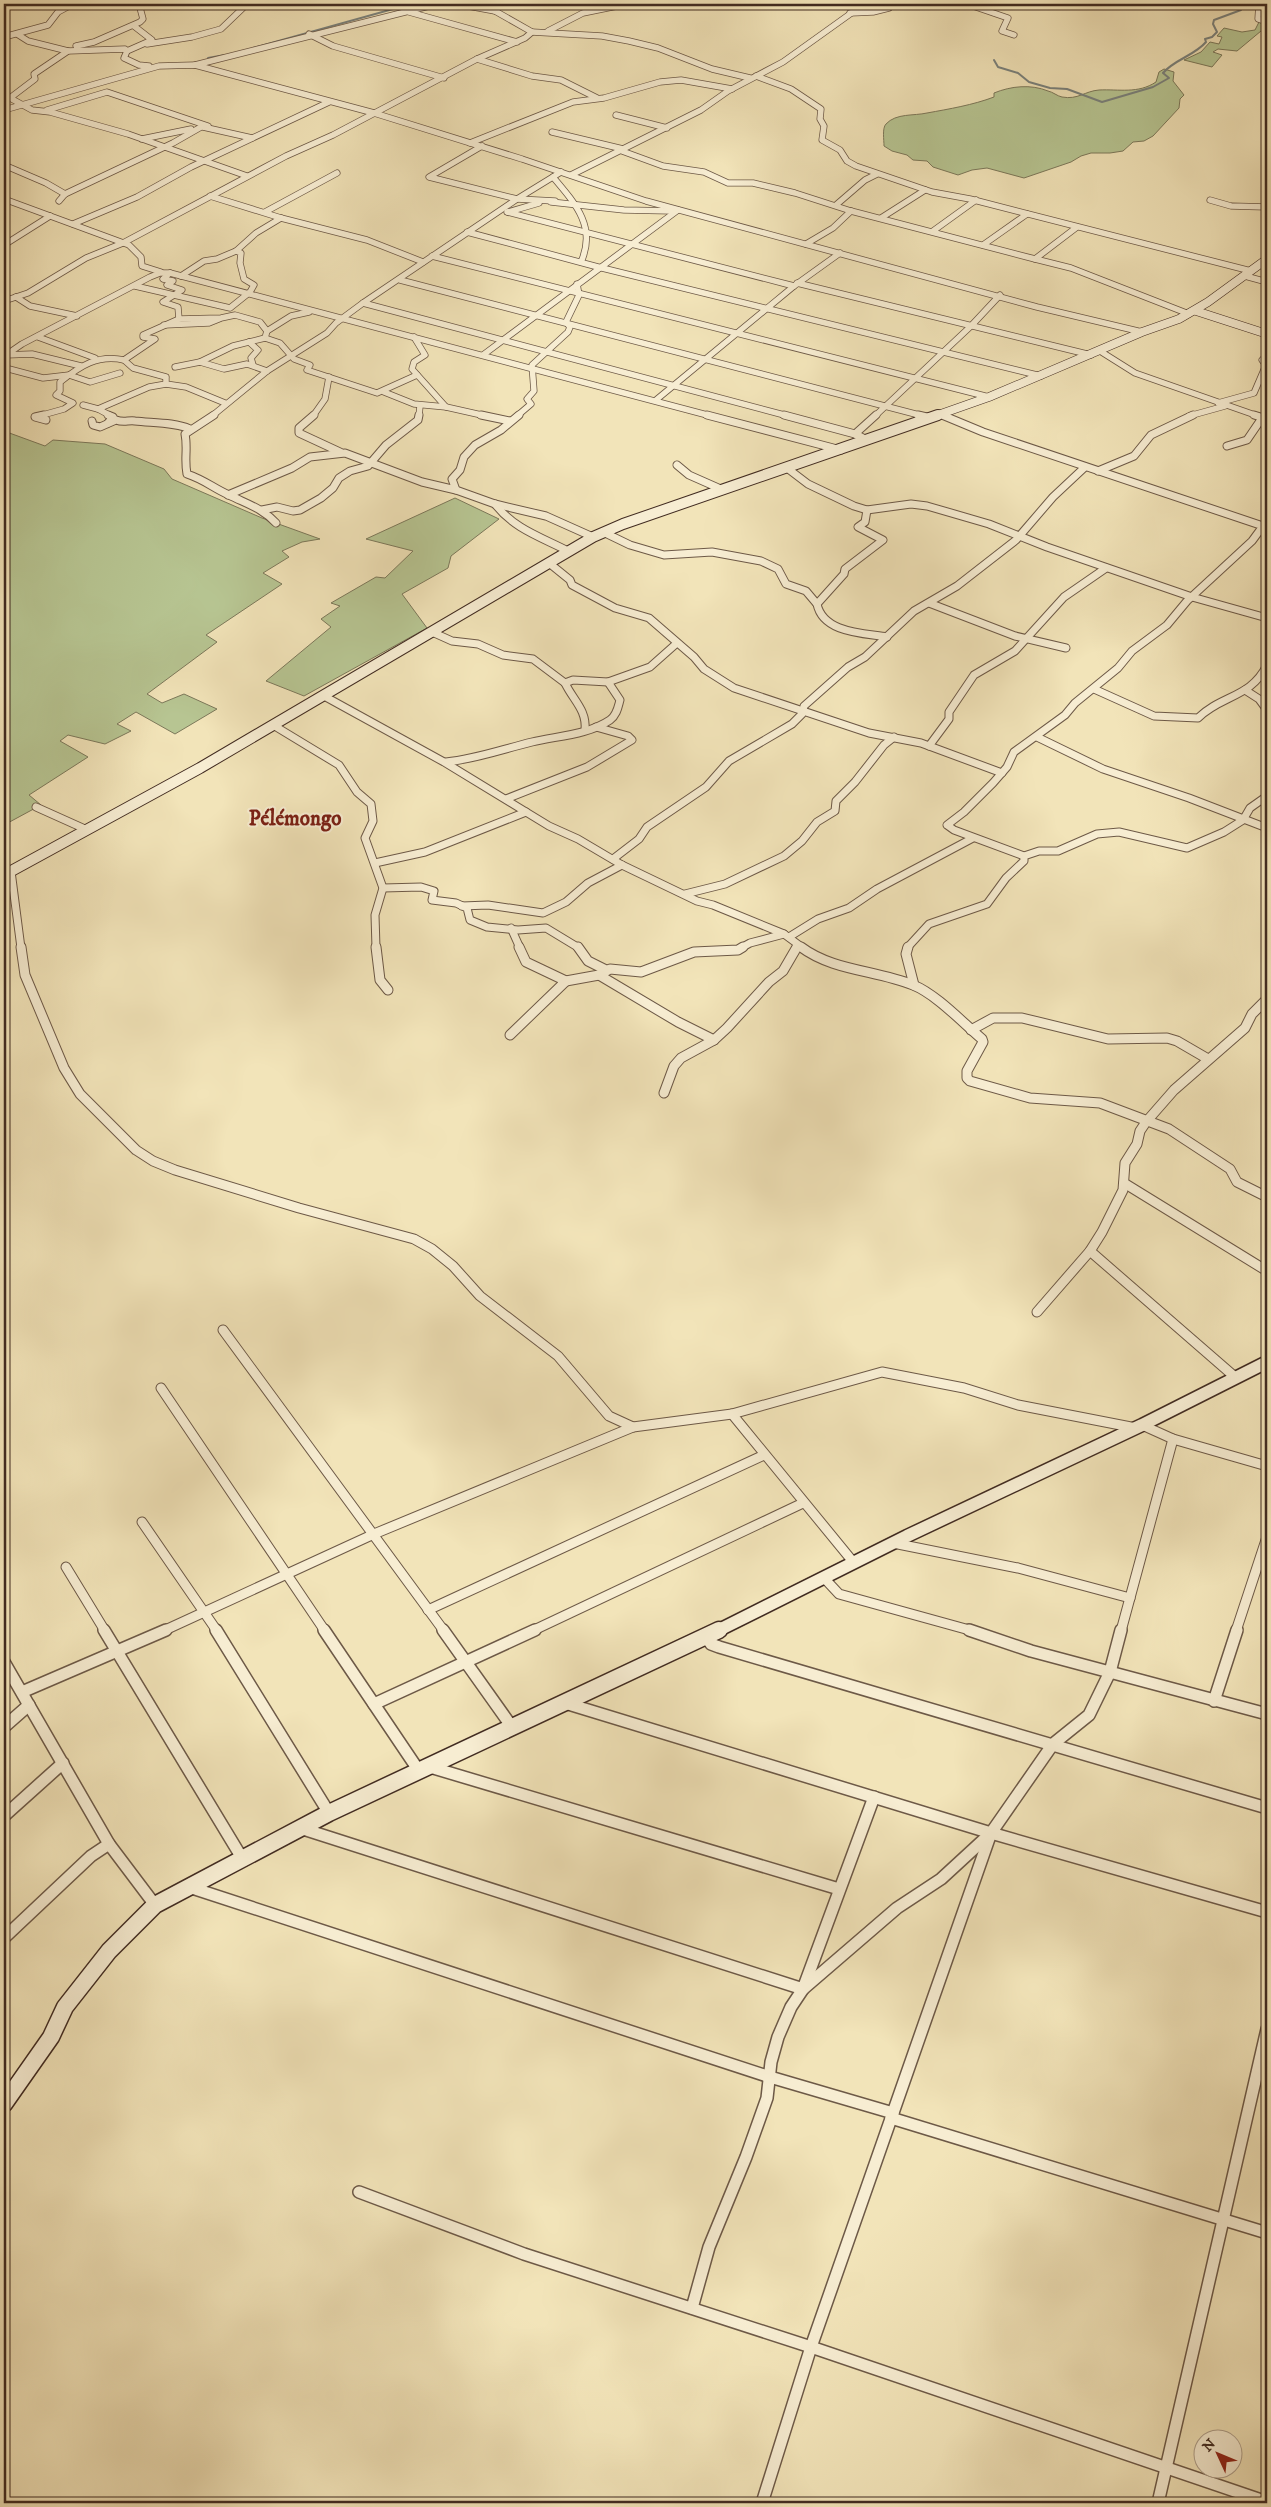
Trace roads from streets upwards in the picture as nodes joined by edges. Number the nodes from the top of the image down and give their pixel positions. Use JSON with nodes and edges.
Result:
{"nodes":[{"id":1,"x":73,"y":4,"type":"edge"},
{"id":2,"x":123,"y":4,"type":"edge"},
{"id":3,"x":140,"y":4,"type":"edge"},
{"id":4,"x":243,"y":4,"type":"edge"},
{"id":5,"x":437,"y":4,"type":"edge"},
{"id":6,"x":457,"y":4,"type":"edge"},
{"id":7,"x":502,"y":4,"type":"edge"},
{"id":8,"x":627,"y":4,"type":"edge"},
{"id":9,"x":864,"y":4,"type":"edge"},
{"id":10,"x":967,"y":4,"type":"edge"},
{"id":11,"x":1259,"y":4,"type":"edge"},
{"id":12,"x":889,"y":8,"type":"dead end"},
{"id":13,"x":406,"y":11,"type":"junction"},
{"id":14,"x":495,"y":12,"type":"junction"},
{"id":15,"x":850,"y":13,"type":"junction"},
{"id":16,"x":1267,"y":22,"type":"edge"},
{"id":17,"x":134,"y":26,"type":"junction"},
{"id":18,"x":548,"y":31,"type":"junction"},
{"id":19,"x":532,"y":32,"type":"junction"},
{"id":20,"x":18,"y":34,"type":"junction"},
{"id":21,"x":310,"y":34,"type":"junction"},
{"id":22,"x":1014,"y":35,"type":"dead end"},
{"id":23,"x":4,"y":37,"type":"edge"},
{"id":24,"x":518,"y":42,"type":"junction"},
{"id":25,"x":147,"y":44,"type":"junction"},
{"id":26,"x":66,"y":50,"type":"junction"},
{"id":27,"x":127,"y":51,"type":"junction"},
{"id":28,"x":477,"y":59,"type":"junction"},
{"id":29,"x":196,"y":65,"type":"junction"},
{"id":30,"x":159,"y":66,"type":"junction"},
{"id":31,"x":753,"y":77,"type":"junction"},
{"id":32,"x":444,"y":78,"type":"junction"},
{"id":33,"x":732,"y":89,"type":"junction"},
{"id":34,"x":597,"y":98,"type":"junction"},
{"id":35,"x":329,"y":102,"type":"junction"},
{"id":36,"x":22,"y":105,"type":"junction"},
{"id":37,"x":4,"y":110,"type":"edge"},
{"id":38,"x":42,"y":112,"type":"junction"},
{"id":39,"x":374,"y":113,"type":"junction"},
{"id":40,"x":616,"y":115,"type":"dead end"},
{"id":41,"x":208,"y":126,"type":"junction"},
{"id":42,"x":201,"y":127,"type":"junction"},
{"id":43,"x":667,"y":128,"type":"junction"},
{"id":44,"x":552,"y":132,"type":"dead end"},
{"id":45,"x":252,"y":138,"type":"junction"},
{"id":46,"x":142,"y":139,"type":"junction"},
{"id":47,"x":470,"y":143,"type":"junction"},
{"id":48,"x":482,"y":146,"type":"junction"},
{"id":49,"x":162,"y":147,"type":"junction"},
{"id":50,"x":622,"y":150,"type":"junction"},
{"id":51,"x":204,"y":162,"type":"junction"},
{"id":52,"x":4,"y":165,"type":"edge"},
{"id":53,"x":561,"y":172,"type":"junction"},
{"id":54,"x":337,"y":173,"type":"dead end"},
{"id":55,"x":877,"y":174,"type":"junction"},
{"id":56,"x":571,"y":175,"type":"junction"},
{"id":57,"x":248,"y":176,"type":"junction"},
{"id":58,"x":552,"y":177,"type":"junction"},
{"id":59,"x":925,"y":190,"type":"junction"},
{"id":60,"x":65,"y":194,"type":"junction"},
{"id":61,"x":210,"y":196,"type":"junction"},
{"id":62,"x":4,"y":199,"type":"edge"},
{"id":63,"x":516,"y":199,"type":"junction"},
{"id":64,"x":59,"y":200,"type":"dead end"},
{"id":65,"x":976,"y":200,"type":"junction"},
{"id":66,"x":1210,"y":200,"type":"dead end"},
{"id":67,"x":556,"y":201,"type":"junction"},
{"id":68,"x":575,"y":204,"type":"junction"},
{"id":69,"x":836,"y":205,"type":"junction"},
{"id":70,"x":1267,"y":207,"type":"edge"},
{"id":71,"x":678,"y":210,"type":"junction"},
{"id":72,"x":265,"y":212,"type":"junction"},
{"id":73,"x":508,"y":212,"type":"junction"},
{"id":74,"x":851,"y":212,"type":"junction"},
{"id":75,"x":1027,"y":214,"type":"junction"},
{"id":76,"x":494,"y":215,"type":"junction"},
{"id":77,"x":50,"y":216,"type":"junction"},
{"id":78,"x":280,"y":218,"type":"junction"},
{"id":79,"x":881,"y":218,"type":"junction"},
{"id":80,"x":73,"y":224,"type":"junction"},
{"id":81,"x":1077,"y":227,"type":"junction"},
{"id":82,"x":467,"y":232,"type":"junction"},
{"id":83,"x":587,"y":232,"type":"junction"},
{"id":84,"x":933,"y":232,"type":"junction"},
{"id":85,"x":124,"y":243,"type":"junction"},
{"id":86,"x":630,"y":244,"type":"junction"},
{"id":87,"x":806,"y":244,"type":"junction"},
{"id":88,"x":4,"y":245,"type":"edge"},
{"id":89,"x":983,"y":245,"type":"junction"},
{"id":90,"x":236,"y":251,"type":"junction"},
{"id":91,"x":840,"y":253,"type":"junction"},
{"id":92,"x":432,"y":256,"type":"junction"},
{"id":93,"x":1035,"y":259,"type":"junction"},
{"id":94,"x":1267,"y":259,"type":"edge"},
{"id":95,"x":423,"y":262,"type":"junction"},
{"id":96,"x":581,"y":262,"type":"junction"},
{"id":97,"x":598,"y":268,"type":"junction"},
{"id":98,"x":167,"y":273,"type":"junction"},
{"id":99,"x":1248,"y":273,"type":"junction"},
{"id":100,"x":181,"y":276,"type":"junction"},
{"id":101,"x":400,"y":280,"type":"junction"},
{"id":102,"x":1267,"y":282,"type":"edge"},
{"id":103,"x":577,"y":284,"type":"junction"},
{"id":104,"x":796,"y":284,"type":"junction"},
{"id":105,"x":135,"y":286,"type":"junction"},
{"id":106,"x":568,"y":291,"type":"junction"},
{"id":107,"x":174,"y":295,"type":"junction"},
{"id":108,"x":245,"y":295,"type":"junction"},
{"id":109,"x":579,"y":295,"type":"junction"},
{"id":110,"x":1000,"y":295,"type":"junction"},
{"id":111,"x":16,"y":297,"type":"junction"},
{"id":112,"x":4,"y":301,"type":"edge"},
{"id":113,"x":363,"y":303,"type":"junction"},
{"id":114,"x":230,"y":308,"type":"junction"},
{"id":115,"x":764,"y":309,"type":"junction"},
{"id":116,"x":314,"y":312,"type":"junction"},
{"id":117,"x":1193,"y":313,"type":"junction"},
{"id":118,"x":536,"y":314,"type":"junction"},
{"id":119,"x":241,"y":315,"type":"junction"},
{"id":120,"x":76,"y":316,"type":"junction"},
{"id":121,"x":221,"y":318,"type":"junction"},
{"id":122,"x":341,"y":318,"type":"junction"},
{"id":123,"x":179,"y":319,"type":"junction"},
{"id":124,"x":566,"y":322,"type":"junction"},
{"id":125,"x":164,"y":325,"type":"junction"},
{"id":126,"x":971,"y":326,"type":"junction"},
{"id":127,"x":267,"y":331,"type":"junction"},
{"id":128,"x":736,"y":332,"type":"junction"},
{"id":129,"x":1142,"y":332,"type":"junction"},
{"id":130,"x":1267,"y":334,"type":"edge"},
{"id":131,"x":38,"y":337,"type":"junction"},
{"id":132,"x":414,"y":337,"type":"junction"},
{"id":133,"x":265,"y":338,"type":"junction"},
{"id":134,"x":502,"y":340,"type":"junction"},
{"id":135,"x":249,"y":342,"type":"junction"},
{"id":136,"x":547,"y":350,"type":"junction"},
{"id":137,"x":943,"y":352,"type":"junction"},
{"id":138,"x":1096,"y":353,"type":"junction"},
{"id":139,"x":291,"y":354,"type":"junction"},
{"id":140,"x":483,"y":355,"type":"junction"},
{"id":141,"x":1267,"y":355,"type":"edge"},
{"id":142,"x":95,"y":358,"type":"junction"},
{"id":143,"x":705,"y":358,"type":"junction"},
{"id":144,"x":124,"y":360,"type":"junction"},
{"id":145,"x":182,"y":361,"type":"dead end"},
{"id":146,"x":200,"y":362,"type":"junction"},
{"id":147,"x":81,"y":366,"type":"junction"},
{"id":148,"x":253,"y":366,"type":"junction"},
{"id":149,"x":175,"y":367,"type":"junction"},
{"id":150,"x":9,"y":369,"type":"dead end"},
{"id":151,"x":533,"y":369,"type":"junction"},
{"id":152,"x":267,"y":370,"type":"junction"},
{"id":153,"x":120,"y":373,"type":"dead end"},
{"id":154,"x":69,"y":375,"type":"junction"},
{"id":155,"x":417,"y":375,"type":"junction"},
{"id":156,"x":1041,"y":376,"type":"junction"},
{"id":157,"x":329,"y":378,"type":"junction"},
{"id":158,"x":915,"y":378,"type":"junction"},
{"id":159,"x":166,"y":381,"type":"junction"},
{"id":160,"x":674,"y":386,"type":"junction"},
{"id":161,"x":384,"y":392,"type":"junction"},
{"id":162,"x":990,"y":397,"type":"junction"},
{"id":163,"x":656,"y":400,"type":"junction"},
{"id":164,"x":225,"y":403,"type":"junction"},
{"id":165,"x":1218,"y":403,"type":"junction"},
{"id":166,"x":83,"y":405,"type":"dead end"},
{"id":167,"x":885,"y":405,"type":"junction"},
{"id":168,"x":420,"y":406,"type":"junction"},
{"id":169,"x":1225,"y":406,"type":"junction"},
{"id":170,"x":446,"y":407,"type":"junction"},
{"id":171,"x":98,"y":409,"type":"junction"},
{"id":172,"x":941,"y":414,"type":"junction"},
{"id":173,"x":931,"y":418,"type":"junction"},
{"id":174,"x":1264,"y":418,"type":"edge"},
{"id":175,"x":46,"y":420,"type":"dead end"},
{"id":176,"x":92,"y":421,"type":"dead end"},
{"id":177,"x":510,"y":421,"type":"junction"},
{"id":178,"x":108,"y":423,"type":"junction"},
{"id":179,"x":190,"y":429,"type":"junction"},
{"id":180,"x":855,"y":434,"type":"junction"},
{"id":181,"x":868,"y":440,"type":"junction"},
{"id":182,"x":1227,"y":446,"type":"dead end"},
{"id":183,"x":841,"y":450,"type":"junction"},
{"id":184,"x":344,"y":453,"type":"junction"},
{"id":185,"x":370,"y":462,"type":"junction"},
{"id":186,"x":677,"y":465,"type":"dead end"},
{"id":187,"x":1085,"y":467,"type":"junction"},
{"id":188,"x":787,"y":468,"type":"junction"},
{"id":189,"x":1097,"y":471,"type":"junction"},
{"id":190,"x":456,"y":490,"type":"junction"},
{"id":191,"x":723,"y":490,"type":"junction"},
{"id":192,"x":228,"y":494,"type":"junction"},
{"id":193,"x":1267,"y":495,"type":"edge"},
{"id":194,"x":1267,"y":502,"type":"edge"},
{"id":195,"x":495,"y":504,"type":"junction"},
{"id":196,"x":262,"y":510,"type":"junction"},
{"id":197,"x":867,"y":510,"type":"junction"},
{"id":198,"x":276,"y":523,"type":"dead end"},
{"id":199,"x":1266,"y":525,"type":"edge"},
{"id":200,"x":603,"y":532,"type":"junction"},
{"id":201,"x":593,"y":537,"type":"junction"},
{"id":202,"x":1020,"y":537,"type":"junction"},
{"id":203,"x":568,"y":551,"type":"junction"},
{"id":204,"x":549,"y":563,"type":"junction"},
{"id":205,"x":1106,"y":568,"type":"junction"},
{"id":206,"x":1192,"y":597,"type":"junction"},
{"id":207,"x":929,"y":603,"type":"junction"},
{"id":208,"x":817,"y":604,"type":"junction"},
{"id":209,"x":1267,"y":618,"type":"edge"},
{"id":210,"x":432,"y":632,"type":"junction"},
{"id":211,"x":887,"y":638,"type":"junction"},
{"id":212,"x":1027,"y":638,"type":"junction"},
{"id":213,"x":677,"y":643,"type":"junction"},
{"id":214,"x":1066,"y":648,"type":"dead end"},
{"id":215,"x":1267,"y":664,"type":"edge"},
{"id":216,"x":565,"y":682,"type":"junction"},
{"id":217,"x":608,"y":682,"type":"junction"},
{"id":218,"x":1094,"y":688,"type":"junction"},
{"id":219,"x":1245,"y":690,"type":"junction"},
{"id":220,"x":324,"y":696,"type":"junction"},
{"id":221,"x":1267,"y":710,"type":"edge"},
{"id":222,"x":802,"y":711,"type":"junction"},
{"id":223,"x":273,"y":725,"type":"junction"},
{"id":224,"x":596,"y":727,"type":"junction"},
{"id":225,"x":585,"y":730,"type":"junction"},
{"id":226,"x":894,"y":737,"type":"junction"},
{"id":227,"x":1037,"y":737,"type":"junction"},
{"id":228,"x":929,"y":746,"type":"junction"},
{"id":229,"x":444,"y":762,"type":"junction"},
{"id":230,"x":1002,"y":773,"type":"junction"},
{"id":231,"x":1267,"y":796,"type":"edge"},
{"id":232,"x":506,"y":799,"type":"junction"},
{"id":233,"x":36,"y":806,"type":"dead end"},
{"id":234,"x":526,"y":812,"type":"junction"},
{"id":235,"x":1243,"y":820,"type":"junction"},
{"id":236,"x":1267,"y":828,"type":"edge"},
{"id":237,"x":85,"y":829,"type":"junction"},
{"id":238,"x":973,"y":838,"type":"junction"},
{"id":239,"x":1024,"y":856,"type":"junction"},
{"id":240,"x":613,"y":859,"type":"junction"},
{"id":241,"x":375,"y":863,"type":"junction"},
{"id":242,"x":622,"y":865,"type":"junction"},
{"id":243,"x":7,"y":873,"type":"edge"},
{"id":244,"x":383,"y":888,"type":"junction"},
{"id":245,"x":685,"y":894,"type":"junction"},
{"id":246,"x":462,"y":906,"type":"junction"},
{"id":247,"x":510,"y":928,"type":"junction"},
{"id":248,"x":786,"y":935,"type":"junction"},
{"id":249,"x":798,"y":946,"type":"junction"},
{"id":250,"x":602,"y":973,"type":"junction"},
{"id":251,"x":566,"y":982,"type":"junction"},
{"id":252,"x":914,"y":985,"type":"junction"},
{"id":253,"x":388,"y":990,"type":"dead end"},
{"id":254,"x":1267,"y":999,"type":"edge"},
{"id":255,"x":971,"y":1030,"type":"junction"},
{"id":256,"x":510,"y":1035,"type":"dead end"},
{"id":257,"x":714,"y":1040,"type":"junction"},
{"id":258,"x":1208,"y":1059,"type":"junction"},
{"id":259,"x":664,"y":1093,"type":"dead end"},
{"id":260,"x":1146,"y":1122,"type":"junction"},
{"id":261,"x":1124,"y":1183,"type":"junction"},
{"id":262,"x":1267,"y":1197,"type":"edge"},
{"id":263,"x":1090,"y":1251,"type":"junction"},
{"id":264,"x":1267,"y":1271,"type":"edge"},
{"id":265,"x":1037,"y":1312,"type":"dead end"},
{"id":266,"x":223,"y":1330,"type":"dead end"},
{"id":267,"x":1267,"y":1362,"type":"edge"},
{"id":268,"x":1235,"y":1376,"type":"junction"},
{"id":269,"x":161,"y":1388,"type":"dead end"},
{"id":270,"x":732,"y":1414,"type":"junction"},
{"id":271,"x":1139,"y":1426,"type":"junction"},
{"id":272,"x":633,"y":1427,"type":"junction"},
{"id":273,"x":1173,"y":1439,"type":"junction"},
{"id":274,"x":764,"y":1454,"type":"junction"},
{"id":275,"x":1267,"y":1466,"type":"edge"},
{"id":276,"x":803,"y":1503,"type":"junction"},
{"id":277,"x":142,"y":1522,"type":"dead end"},
{"id":278,"x":374,"y":1534,"type":"junction"},
{"id":279,"x":1267,"y":1536,"type":"edge"},
{"id":280,"x":893,"y":1543,"type":"junction"},
{"id":281,"x":854,"y":1563,"type":"junction"},
{"id":282,"x":66,"y":1567,"type":"dead end"},
{"id":283,"x":287,"y":1575,"type":"junction"},
{"id":284,"x":825,"y":1579,"type":"junction"},
{"id":285,"x":1130,"y":1598,"type":"junction"},
{"id":286,"x":428,"y":1610,"type":"junction"},
{"id":287,"x":204,"y":1614,"type":"junction"},
{"id":288,"x":706,"y":1637,"type":"junction"},
{"id":289,"x":116,"y":1651,"type":"junction"},
{"id":290,"x":4,"y":1662,"type":"edge"},
{"id":291,"x":466,"y":1664,"type":"junction"},
{"id":292,"x":1110,"y":1672,"type":"junction"},
{"id":293,"x":22,"y":1692,"type":"junction"},
{"id":294,"x":1214,"y":1701,"type":"junction"},
{"id":295,"x":563,"y":1703,"type":"junction"},
{"id":296,"x":374,"y":1704,"type":"junction"},
{"id":297,"x":29,"y":1705,"type":"junction"},
{"id":298,"x":1267,"y":1714,"type":"edge"},
{"id":299,"x":4,"y":1727,"type":"edge"},
{"id":300,"x":512,"y":1727,"type":"junction"},
{"id":301,"x":1053,"y":1744,"type":"junction"},
{"id":302,"x":63,"y":1763,"type":"junction"},
{"id":303,"x":423,"y":1769,"type":"junction"},
{"id":304,"x":874,"y":1798,"type":"junction"},
{"id":305,"x":1267,"y":1808,"type":"edge"},
{"id":306,"x":329,"y":1813,"type":"junction"},
{"id":307,"x":4,"y":1816,"type":"edge"},
{"id":308,"x":300,"y":1828,"type":"junction"},
{"id":309,"x":991,"y":1833,"type":"junction"},
{"id":310,"x":109,"y":1844,"type":"junction"},
{"id":311,"x":242,"y":1858,"type":"junction"},
{"id":312,"x":188,"y":1887,"type":"junction"},
{"id":313,"x":839,"y":1889,"type":"junction"},
{"id":314,"x":155,"y":1905,"type":"junction"},
{"id":315,"x":1267,"y":1912,"type":"edge"},
{"id":316,"x":4,"y":1938,"type":"edge"},
{"id":317,"x":803,"y":1989,"type":"junction"},
{"id":318,"x":1267,"y":2029,"type":"edge"},
{"id":319,"x":770,"y":2077,"type":"junction"},
{"id":320,"x":4,"y":2104,"type":"edge"},
{"id":321,"x":892,"y":2116,"type":"junction"},
{"id":322,"x":359,"y":2192,"type":"dead end"},
{"id":323,"x":1222,"y":2219,"type":"junction"},
{"id":324,"x":1267,"y":2233,"type":"edge"},
{"id":325,"x":692,"y":2308,"type":"junction"},
{"id":326,"x":811,"y":2347,"type":"junction"},
{"id":327,"x":1167,"y":2468,"type":"junction"},
{"id":328,"x":1267,"y":2502,"type":"edge"},
{"id":329,"x":762,"y":2503,"type":"edge"},
{"id":330,"x":1158,"y":2503,"type":"edge"}],
"edges":[{"from":1,"to":20,"type":"street"},
{"from":2,"to":3,"type":"street"},
{"from":3,"to":17,"type":"street"},
{"from":4,"to":25,"type":"street"},
{"from":5,"to":13,"type":"street"},
{"from":6,"to":14,"type":"street"},
{"from":7,"to":14,"type":"street"},
{"from":8,"to":18,"type":"street"},
{"from":9,"to":15,"type":"street"},
{"from":10,"to":22,"type":"street"},
{"from":11,"to":16,"type":"street"},
{"from":12,"to":15,"type":"street"},
{"from":13,"to":21,"type":"street"},
{"from":13,"to":24,"type":"street"},
{"from":14,"to":19,"type":"street"},
{"from":15,"to":31,"type":"street"},
{"from":17,"to":25,"type":"street"},
{"from":17,"to":26,"type":"street"},
{"from":18,"to":19,"type":"street"},
{"from":18,"to":31,"type":"street"},
{"from":19,"to":24,"type":"street"},
{"from":20,"to":23,"type":"street"},
{"from":20,"to":26,"type":"street"},
{"from":21,"to":29,"type":"street"},
{"from":21,"to":32,"type":"street"},
{"from":24,"to":28,"type":"street"},
{"from":25,"to":27,"type":"street"},
{"from":26,"to":27,"type":"street"},
{"from":26,"to":36,"type":"street"},
{"from":27,"to":30,"type":"street"},
{"from":28,"to":32,"type":"street"},
{"from":28,"to":34,"type":"street"},
{"from":29,"to":30,"type":"street"},
{"from":29,"to":35,"type":"street"},
{"from":30,"to":36,"type":"street"},
{"from":31,"to":33,"type":"street"},
{"from":31,"to":55,"type":"street"},
{"from":32,"to":39,"type":"street"},
{"from":33,"to":34,"type":"street"},
{"from":33,"to":43,"type":"street"},
{"from":34,"to":47,"type":"street"},
{"from":35,"to":39,"type":"street"},
{"from":35,"to":45,"type":"street"},
{"from":36,"to":37,"type":"street"},
{"from":36,"to":38,"type":"street"},
{"from":38,"to":41,"type":"street"},
{"from":38,"to":46,"type":"street"},
{"from":39,"to":47,"type":"street"},
{"from":39,"to":57,"type":"street"},
{"from":40,"to":43,"type":"street"},
{"from":41,"to":42,"type":"street"},
{"from":41,"to":45,"type":"street"},
{"from":42,"to":46,"type":"street"},
{"from":42,"to":49,"type":"street"},
{"from":43,"to":50,"type":"street"},
{"from":44,"to":50,"type":"street"},
{"from":45,"to":51,"type":"street"},
{"from":46,"to":49,"type":"street"},
{"from":47,"to":48,"type":"street"},
{"from":48,"to":53,"type":"street"},
{"from":48,"to":63,"type":"street"},
{"from":49,"to":51,"type":"street"},
{"from":49,"to":60,"type":"street"},
{"from":50,"to":56,"type":"street"},
{"from":50,"to":69,"type":"street"},
{"from":51,"to":57,"type":"street"},
{"from":51,"to":80,"type":"street"},
{"from":52,"to":60,"type":"street"},
{"from":53,"to":56,"type":"street"},
{"from":53,"to":58,"type":"street"},
{"from":54,"to":72,"type":"street"},
{"from":55,"to":59,"type":"street"},
{"from":55,"to":69,"type":"street"},
{"from":56,"to":71,"type":"street"},
{"from":57,"to":61,"type":"street"},
{"from":58,"to":63,"type":"street"},
{"from":58,"to":68,"type":"street"},
{"from":59,"to":65,"type":"street"},
{"from":59,"to":79,"type":"street"},
{"from":60,"to":64,"type":"street"},
{"from":61,"to":72,"type":"street"},
{"from":61,"to":85,"type":"street"},
{"from":62,"to":77,"type":"street"},
{"from":63,"to":67,"type":"street"},
{"from":63,"to":76,"type":"street"},
{"from":65,"to":75,"type":"street"},
{"from":65,"to":84,"type":"street"},
{"from":66,"to":70,"type":"street"},
{"from":67,"to":68,"type":"street"},
{"from":67,"to":73,"type":"street"},
{"from":68,"to":71,"type":"street"},
{"from":68,"to":83,"type":"street"},
{"from":69,"to":74,"type":"street"},
{"from":71,"to":86,"type":"street"},
{"from":71,"to":87,"type":"street"},
{"from":72,"to":78,"type":"street"},
{"from":73,"to":76,"type":"street"},
{"from":73,"to":83,"type":"street"},
{"from":74,"to":79,"type":"street"},
{"from":74,"to":87,"type":"street"},
{"from":75,"to":81,"type":"street"},
{"from":75,"to":89,"type":"street"},
{"from":76,"to":82,"type":"street"},
{"from":77,"to":80,"type":"street"},
{"from":77,"to":88,"type":"street"},
{"from":78,"to":90,"type":"street"},
{"from":78,"to":95,"type":"street"},
{"from":79,"to":84,"type":"street"},
{"from":80,"to":85,"type":"street"},
{"from":81,"to":93,"type":"street"},
{"from":81,"to":99,"type":"street"},
{"from":82,"to":92,"type":"street"},
{"from":82,"to":96,"type":"street"},
{"from":83,"to":86,"type":"street"},
{"from":83,"to":96,"type":"street"},
{"from":84,"to":89,"type":"street"},
{"from":85,"to":98,"type":"street"},
{"from":85,"to":111,"type":"street"},
{"from":86,"to":97,"type":"street"},
{"from":86,"to":104,"type":"street"},
{"from":87,"to":91,"type":"street"},
{"from":89,"to":93,"type":"street"},
{"from":90,"to":100,"type":"street"},
{"from":90,"to":108,"type":"street"},
{"from":91,"to":104,"type":"street"},
{"from":91,"to":110,"type":"street"},
{"from":92,"to":95,"type":"street"},
{"from":92,"to":106,"type":"street"},
{"from":93,"to":117,"type":"street"},
{"from":94,"to":99,"type":"street"},
{"from":95,"to":101,"type":"street"},
{"from":96,"to":97,"type":"street"},
{"from":97,"to":103,"type":"street"},
{"from":97,"to":115,"type":"street"},
{"from":98,"to":100,"type":"street"},
{"from":98,"to":105,"type":"street"},
{"from":98,"to":107,"type":"street"},
{"from":99,"to":102,"type":"street"},
{"from":99,"to":117,"type":"street"},
{"from":100,"to":108,"type":"street"},
{"from":101,"to":113,"type":"street"},
{"from":101,"to":118,"type":"street"},
{"from":103,"to":106,"type":"street"},
{"from":103,"to":109,"type":"street"},
{"from":104,"to":115,"type":"street"},
{"from":104,"to":126,"type":"street"},
{"from":105,"to":107,"type":"street"},
{"from":105,"to":120,"type":"street"},
{"from":106,"to":109,"type":"street"},
{"from":106,"to":118,"type":"street"},
{"from":107,"to":114,"type":"street"},
{"from":107,"to":123,"type":"street"},
{"from":108,"to":114,"type":"street"},
{"from":108,"to":116,"type":"street"},
{"from":109,"to":124,"type":"street"},
{"from":109,"to":128,"type":"street"},
{"from":110,"to":126,"type":"street"},
{"from":110,"to":129,"type":"street"},
{"from":111,"to":112,"type":"street"},
{"from":111,"to":120,"type":"street"},
{"from":113,"to":122,"type":"street"},
{"from":113,"to":134,"type":"street"},
{"from":114,"to":119,"type":"street"},
{"from":115,"to":128,"type":"street"},
{"from":115,"to":137,"type":"street"},
{"from":116,"to":122,"type":"street"},
{"from":116,"to":127,"type":"street"},
{"from":117,"to":129,"type":"street"},
{"from":117,"to":130,"type":"street"},
{"from":118,"to":124,"type":"street"},
{"from":118,"to":134,"type":"street"},
{"from":119,"to":121,"type":"street"},
{"from":119,"to":127,"type":"street"},
{"from":120,"to":131,"type":"street"},
{"from":121,"to":123,"type":"street"},
{"from":121,"to":125,"type":"street"},
{"from":122,"to":132,"type":"street"},
{"from":122,"to":139,"type":"street"},
{"from":123,"to":125,"type":"street"},
{"from":124,"to":136,"type":"street"},
{"from":124,"to":143,"type":"street"},
{"from":125,"to":144,"type":"street"},
{"from":126,"to":137,"type":"street"},
{"from":126,"to":138,"type":"street"},
{"from":127,"to":133,"type":"street"},
{"from":128,"to":143,"type":"street"},
{"from":128,"to":158,"type":"street"},
{"from":129,"to":138,"type":"street"},
{"from":131,"to":142,"type":"street"},
{"from":131,"to":147,"type":"street"},
{"from":132,"to":140,"type":"street"},
{"from":132,"to":155,"type":"street"},
{"from":133,"to":135,"type":"street"},
{"from":133,"to":139,"type":"street"},
{"from":134,"to":136,"type":"street"},
{"from":134,"to":140,"type":"street"},
{"from":135,"to":146,"type":"street"},
{"from":135,"to":148,"type":"street"},
{"from":136,"to":151,"type":"street"},
{"from":136,"to":160,"type":"street"},
{"from":137,"to":156,"type":"street"},
{"from":137,"to":158,"type":"street"},
{"from":138,"to":156,"type":"street"},
{"from":138,"to":165,"type":"street"},
{"from":139,"to":152,"type":"street"},
{"from":139,"to":157,"type":"street"},
{"from":140,"to":151,"type":"street"},
{"from":141,"to":165,"type":"street"},
{"from":142,"to":144,"type":"street"},
{"from":142,"to":147,"type":"street"},
{"from":143,"to":160,"type":"street"},
{"from":143,"to":167,"type":"street"},
{"from":144,"to":159,"type":"street"},
{"from":145,"to":149,"type":"street"},
{"from":146,"to":148,"type":"street"},
{"from":146,"to":149,"type":"street"},
{"from":147,"to":154,"type":"street"},
{"from":148,"to":152,"type":"street"},
{"from":149,"to":159,"type":"street"},
{"from":150,"to":154,"type":"street"},
{"from":151,"to":163,"type":"street"},
{"from":151,"to":177,"type":"street"},
{"from":152,"to":164,"type":"street"},
{"from":153,"to":154,"type":"street"},
{"from":154,"to":175,"type":"street"},
{"from":155,"to":161,"type":"street"},
{"from":155,"to":170,"type":"street"},
{"from":156,"to":162,"type":"street"},
{"from":157,"to":161,"type":"street"},
{"from":157,"to":184,"type":"street"},
{"from":158,"to":162,"type":"street"},
{"from":158,"to":167,"type":"street"},
{"from":159,"to":164,"type":"street"},
{"from":159,"to":171,"type":"street"},
{"from":160,"to":163,"type":"street"},
{"from":160,"to":180,"type":"street"},
{"from":161,"to":168,"type":"street"},
{"from":162,"to":172,"type":"street"},
{"from":163,"to":183,"type":"street"},
{"from":164,"to":179,"type":"street"},
{"from":165,"to":169,"type":"street"},
{"from":166,"to":171,"type":"street"},
{"from":167,"to":173,"type":"street"},
{"from":167,"to":180,"type":"street"},
{"from":168,"to":170,"type":"street"},
{"from":168,"to":185,"type":"street"},
{"from":169,"to":174,"type":"street"},
{"from":169,"to":189,"type":"street"},
{"from":170,"to":177,"type":"street"},
{"from":171,"to":178,"type":"street"},
{"from":172,"to":173,"type":"street"},
{"from":172,"to":187,"type":"street"},
{"from":173,"to":181,"type":"street"},
{"from":174,"to":182,"type":"street"},
{"from":176,"to":178,"type":"street"},
{"from":177,"to":190,"type":"street"},
{"from":178,"to":179,"type":"street"},
{"from":179,"to":192,"type":"street"},
{"from":180,"to":181,"type":"street"},
{"from":181,"to":183,"type":"street"},
{"from":183,"to":188,"type":"street"},
{"from":184,"to":185,"type":"street"},
{"from":184,"to":192,"type":"street"},
{"from":185,"to":190,"type":"street"},
{"from":185,"to":196,"type":"street"},
{"from":186,"to":191,"type":"street"},
{"from":187,"to":189,"type":"street"},
{"from":187,"to":202,"type":"street"},
{"from":188,"to":191,"type":"street"},
{"from":188,"to":197,"type":"street"},
{"from":189,"to":199,"type":"street"},
{"from":190,"to":195,"type":"street"},
{"from":191,"to":200,"type":"street"},
{"from":192,"to":196,"type":"street"},
{"from":193,"to":194,"type":"street"},
{"from":195,"to":201,"type":"street"},
{"from":195,"to":203,"type":"street"},
{"from":196,"to":198,"type":"street"},
{"from":197,"to":202,"type":"street"},
{"from":197,"to":208,"type":"street"},
{"from":199,"to":206,"type":"street"},
{"from":200,"to":201,"type":"street"},
{"from":200,"to":208,"type":"street"},
{"from":201,"to":203,"type":"street"},
{"from":202,"to":205,"type":"street"},
{"from":202,"to":207,"type":"street"},
{"from":203,"to":204,"type":"street"},
{"from":204,"to":210,"type":"street"},
{"from":204,"to":213,"type":"street"},
{"from":205,"to":206,"type":"street"},
{"from":205,"to":212,"type":"street"},
{"from":206,"to":209,"type":"street"},
{"from":206,"to":218,"type":"street"},
{"from":207,"to":211,"type":"street"},
{"from":207,"to":212,"type":"street"},
{"from":208,"to":211,"type":"street"},
{"from":210,"to":216,"type":"street"},
{"from":210,"to":220,"type":"street"},
{"from":211,"to":222,"type":"street"},
{"from":212,"to":214,"type":"street"},
{"from":212,"to":228,"type":"street"},
{"from":213,"to":217,"type":"street"},
{"from":213,"to":222,"type":"street"},
{"from":215,"to":219,"type":"street"},
{"from":216,"to":217,"type":"street"},
{"from":216,"to":225,"type":"street"},
{"from":217,"to":224,"type":"street"},
{"from":218,"to":219,"type":"street"},
{"from":218,"to":227,"type":"street"},
{"from":219,"to":221,"type":"street"},
{"from":220,"to":223,"type":"street"},
{"from":220,"to":229,"type":"street"},
{"from":222,"to":226,"type":"street"},
{"from":222,"to":240,"type":"street"},
{"from":223,"to":237,"type":"street"},
{"from":223,"to":241,"type":"street"},
{"from":224,"to":225,"type":"street"},
{"from":224,"to":232,"type":"street"},
{"from":225,"to":229,"type":"street"},
{"from":226,"to":228,"type":"street"},
{"from":226,"to":245,"type":"street"},
{"from":227,"to":230,"type":"street"},
{"from":227,"to":235,"type":"street"},
{"from":228,"to":230,"type":"street"},
{"from":229,"to":232,"type":"street"},
{"from":230,"to":238,"type":"street"},
{"from":231,"to":235,"type":"street"},
{"from":232,"to":234,"type":"street"},
{"from":233,"to":237,"type":"street"},
{"from":234,"to":240,"type":"street"},
{"from":234,"to":241,"type":"street"},
{"from":235,"to":236,"type":"street"},
{"from":235,"to":239,"type":"street"},
{"from":237,"to":243,"type":"street"},
{"from":238,"to":239,"type":"street"},
{"from":238,"to":248,"type":"street"},
{"from":239,"to":252,"type":"street"},
{"from":240,"to":242,"type":"street"},
{"from":241,"to":244,"type":"street"},
{"from":242,"to":245,"type":"street"},
{"from":242,"to":246,"type":"street"},
{"from":243,"to":272,"type":"street"},
{"from":244,"to":246,"type":"street"},
{"from":244,"to":253,"type":"street"},
{"from":245,"to":248,"type":"street"},
{"from":246,"to":247,"type":"street"},
{"from":247,"to":250,"type":"street"},
{"from":247,"to":251,"type":"street"},
{"from":248,"to":249,"type":"street"},
{"from":248,"to":250,"type":"street"},
{"from":249,"to":252,"type":"street"},
{"from":249,"to":257,"type":"street"},
{"from":250,"to":251,"type":"street"},
{"from":250,"to":257,"type":"street"},
{"from":251,"to":256,"type":"street"},
{"from":252,"to":255,"type":"street"},
{"from":254,"to":258,"type":"street"},
{"from":255,"to":258,"type":"street"},
{"from":255,"to":260,"type":"street"},
{"from":257,"to":259,"type":"street"},
{"from":258,"to":260,"type":"street"},
{"from":260,"to":261,"type":"street"},
{"from":260,"to":262,"type":"street"},
{"from":261,"to":263,"type":"street"},
{"from":261,"to":264,"type":"street"},
{"from":263,"to":265,"type":"street"},
{"from":263,"to":268,"type":"street"},
{"from":266,"to":278,"type":"street"},
{"from":267,"to":268,"type":"street"},
{"from":268,"to":271,"type":"street"},
{"from":269,"to":283,"type":"street"},
{"from":270,"to":271,"type":"street"},
{"from":270,"to":272,"type":"street"},
{"from":270,"to":274,"type":"street"},
{"from":271,"to":273,"type":"street"},
{"from":271,"to":280,"type":"street"},
{"from":272,"to":278,"type":"street"},
{"from":273,"to":275,"type":"street"},
{"from":273,"to":285,"type":"street"},
{"from":274,"to":276,"type":"street"},
{"from":274,"to":286,"type":"street"},
{"from":276,"to":281,"type":"street"},
{"from":276,"to":291,"type":"street"},
{"from":277,"to":287,"type":"street"},
{"from":278,"to":283,"type":"street"},
{"from":278,"to":286,"type":"street"},
{"from":279,"to":294,"type":"street"},
{"from":280,"to":281,"type":"street"},
{"from":280,"to":285,"type":"street"},
{"from":281,"to":284,"type":"street"},
{"from":282,"to":289,"type":"street"},
{"from":283,"to":287,"type":"street"},
{"from":283,"to":296,"type":"street"},
{"from":284,"to":288,"type":"street"},
{"from":284,"to":292,"type":"street"},
{"from":285,"to":292,"type":"street"},
{"from":286,"to":291,"type":"street"},
{"from":287,"to":289,"type":"street"},
{"from":287,"to":306,"type":"street"},
{"from":288,"to":295,"type":"street"},
{"from":288,"to":301,"type":"street"},
{"from":289,"to":293,"type":"street"},
{"from":289,"to":311,"type":"street"},
{"from":290,"to":293,"type":"street"},
{"from":291,"to":296,"type":"street"},
{"from":291,"to":300,"type":"street"},
{"from":292,"to":294,"type":"street"},
{"from":292,"to":301,"type":"street"},
{"from":293,"to":297,"type":"street"},
{"from":294,"to":298,"type":"street"},
{"from":295,"to":300,"type":"street"},
{"from":295,"to":304,"type":"street"},
{"from":296,"to":303,"type":"street"},
{"from":297,"to":299,"type":"street"},
{"from":297,"to":302,"type":"street"},
{"from":300,"to":303,"type":"street"},
{"from":301,"to":305,"type":"street"},
{"from":301,"to":309,"type":"street"},
{"from":302,"to":307,"type":"street"},
{"from":302,"to":310,"type":"street"},
{"from":303,"to":306,"type":"street"},
{"from":303,"to":313,"type":"street"},
{"from":304,"to":309,"type":"street"},
{"from":304,"to":313,"type":"street"},
{"from":306,"to":308,"type":"street"},
{"from":308,"to":311,"type":"street"},
{"from":308,"to":317,"type":"street"},
{"from":309,"to":315,"type":"street"},
{"from":309,"to":317,"type":"street"},
{"from":309,"to":321,"type":"street"},
{"from":310,"to":314,"type":"street"},
{"from":310,"to":316,"type":"street"},
{"from":311,"to":312,"type":"street"},
{"from":312,"to":314,"type":"street"},
{"from":312,"to":319,"type":"street"},
{"from":313,"to":317,"type":"street"},
{"from":314,"to":320,"type":"street"},
{"from":317,"to":319,"type":"street"},
{"from":318,"to":323,"type":"street"},
{"from":319,"to":321,"type":"street"},
{"from":319,"to":325,"type":"street"},
{"from":321,"to":323,"type":"street"},
{"from":321,"to":326,"type":"street"},
{"from":322,"to":325,"type":"street"},
{"from":323,"to":324,"type":"street"},
{"from":323,"to":327,"type":"street"},
{"from":325,"to":326,"type":"street"},
{"from":326,"to":327,"type":"street"},
{"from":326,"to":329,"type":"street"},
{"from":327,"to":328,"type":"street"},
{"from":327,"to":330,"type":"street"}]}
